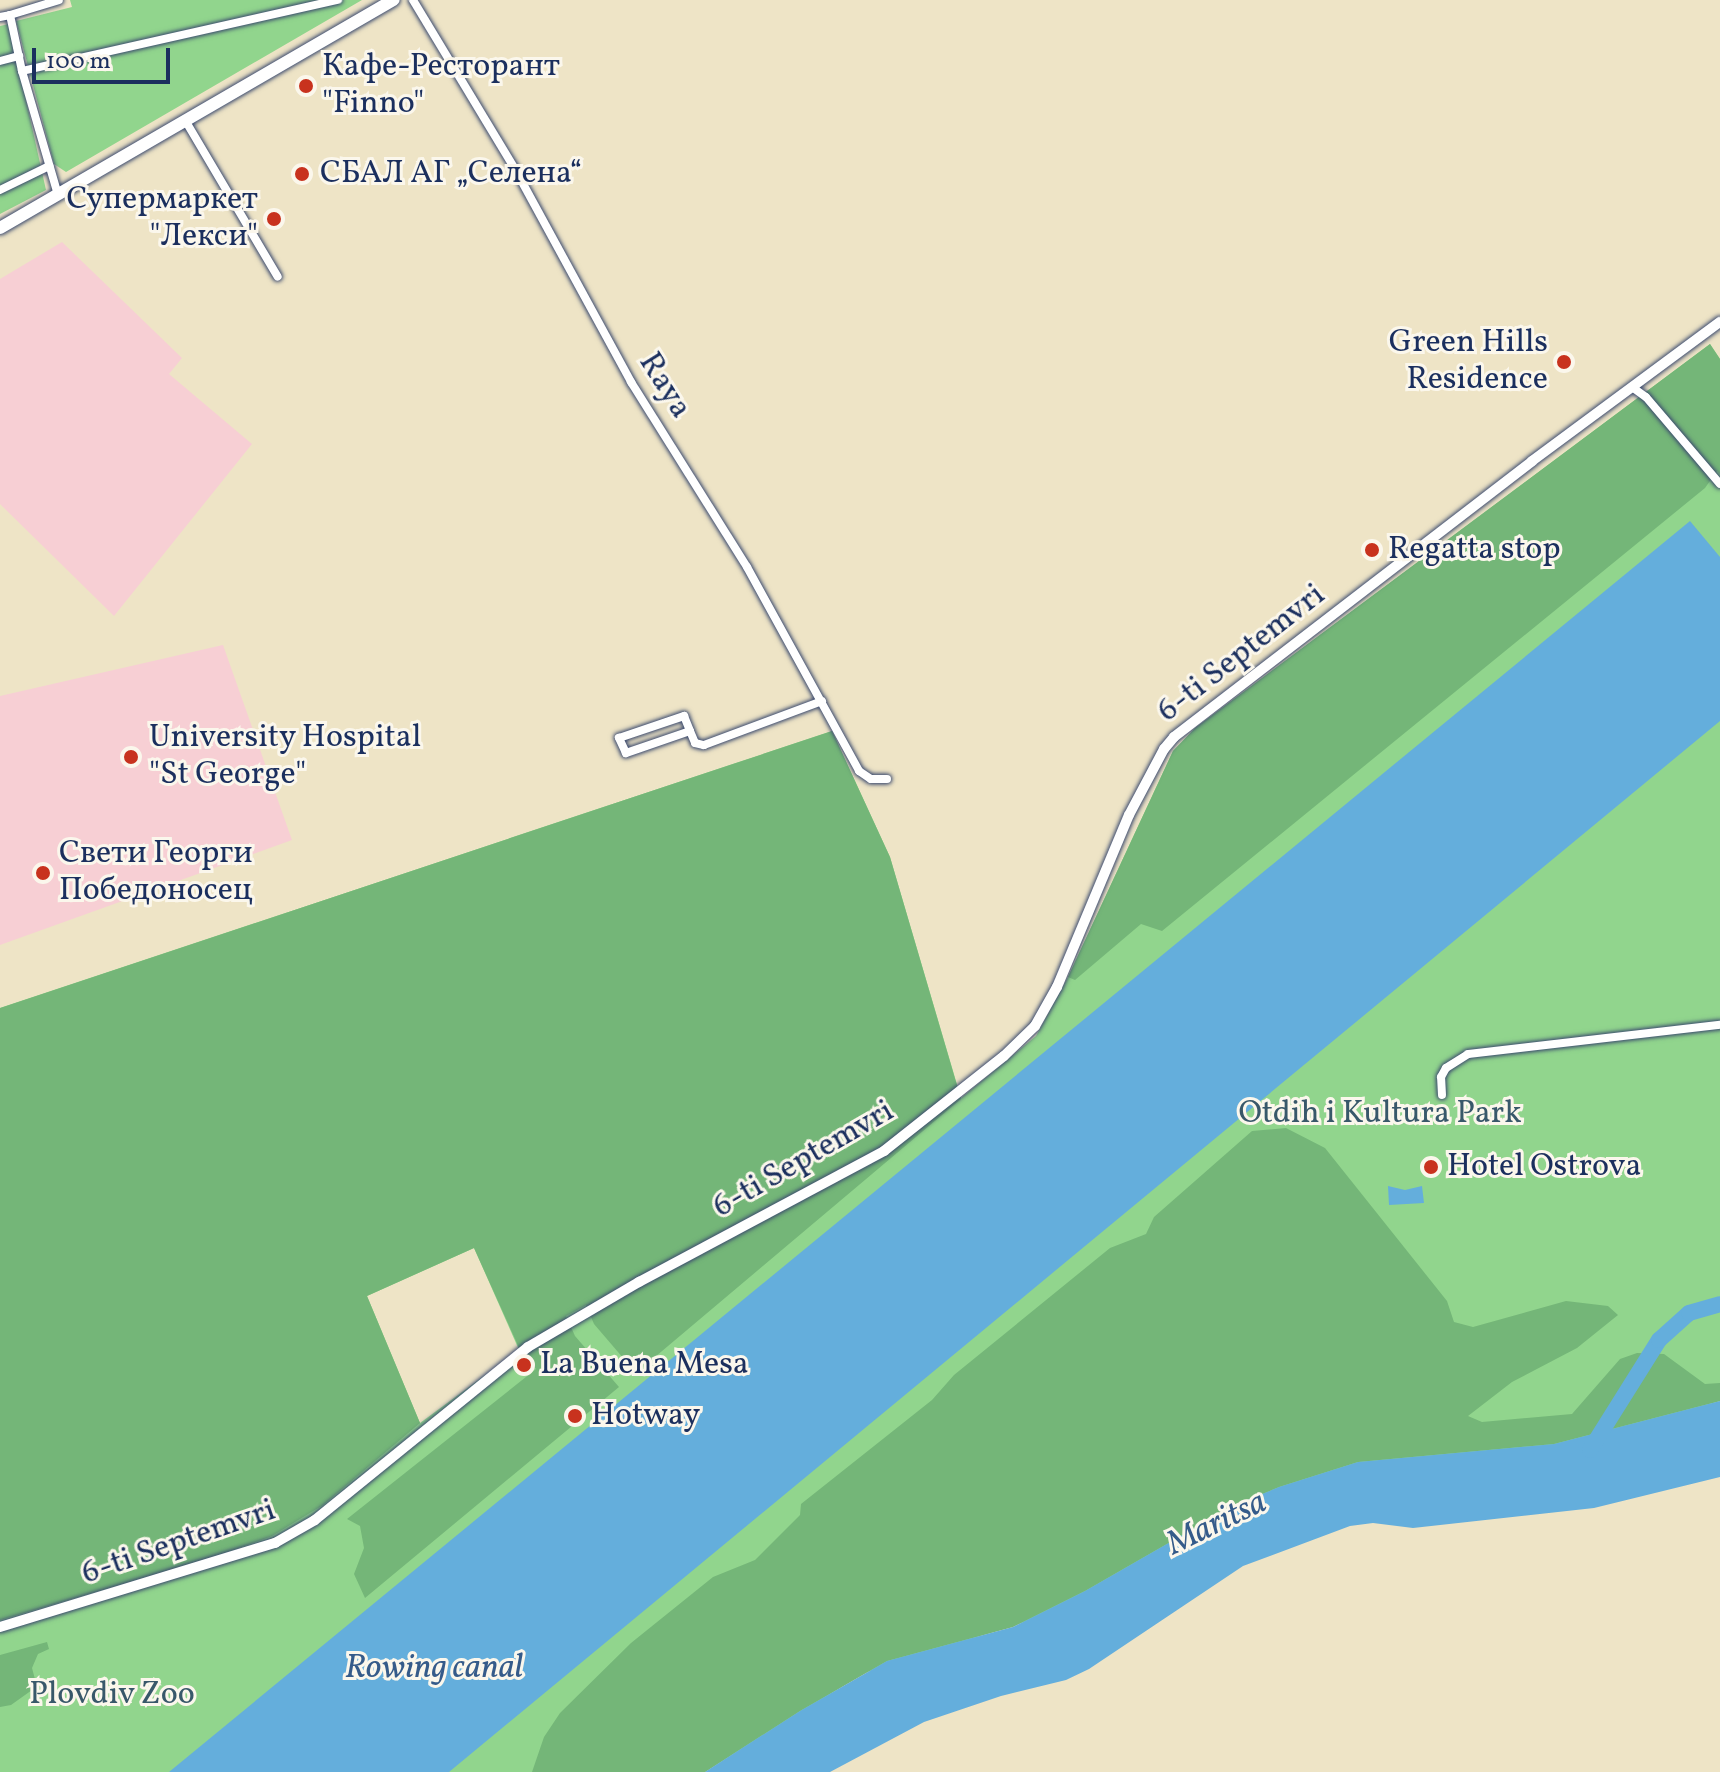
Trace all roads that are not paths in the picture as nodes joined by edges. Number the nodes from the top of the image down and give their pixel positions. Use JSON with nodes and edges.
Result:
{"nodes":[{"id":1,"x":59,"y":0,"type":"edge"},
{"id":2,"x":338,"y":0,"type":"edge"},
{"id":3,"x":394,"y":0,"type":"edge"},
{"id":4,"x":413,"y":0,"type":"edge"},
{"id":5,"x":5,"y":16,"type":"edge"},
{"id":6,"x":19,"y":56,"type":"junction"},
{"id":7,"x":0,"y":61,"type":"edge"},
{"id":8,"x":22,"y":71,"type":"junction"},
{"id":9,"x":185,"y":120,"type":"junction"},
{"id":10,"x":49,"y":166,"type":"junction"},
{"id":11,"x":0,"y":190,"type":"edge"},
{"id":12,"x":58,"y":195,"type":"junction"},
{"id":13,"x":0,"y":228,"type":"edge"},
{"id":14,"x":278,"y":277,"type":"dead end"},
{"id":15,"x":1720,"y":322,"type":"edge"},
{"id":16,"x":1632,"y":387,"type":"junction"},
{"id":17,"x":1720,"y":484,"type":"edge"},
{"id":18,"x":822,"y":701,"type":"junction"},
{"id":19,"x":690,"y":731,"type":"junction"},
{"id":20,"x":887,"y":779,"type":"dead end"},
{"id":21,"x":1720,"y":1025,"type":"edge"},
{"id":22,"x":1442,"y":1095,"type":"dead end"},
{"id":23,"x":0,"y":1627,"type":"edge"}],
"edges":[{"from":1,"to":5,"type":"street"},
{"from":2,"to":8,"type":"street"},
{"from":3,"to":9,"type":"main road"},
{"from":4,"to":18,"type":"street","name":"Raya"},
{"from":5,"to":6,"type":"street"},
{"from":6,"to":7,"type":"street"},
{"from":6,"to":8,"type":"street"},
{"from":8,"to":10,"type":"street"},
{"from":9,"to":12,"type":"main road"},
{"from":9,"to":14,"type":"street"},
{"from":10,"to":11,"type":"street"},
{"from":10,"to":12,"type":"street"},
{"from":12,"to":13,"type":"main road"},
{"from":15,"to":16,"type":"street","name":"6-ti Septemvri"},
{"from":16,"to":17,"type":"street"},
{"from":16,"to":23,"type":"street","name":"6-ti Septemvri"},
{"from":18,"to":19,"type":"street"},
{"from":18,"to":20,"type":"street","name":"Raya"},
{"from":19,"to":19,"type":"street"},
{"from":21,"to":22,"type":"street"}]}
